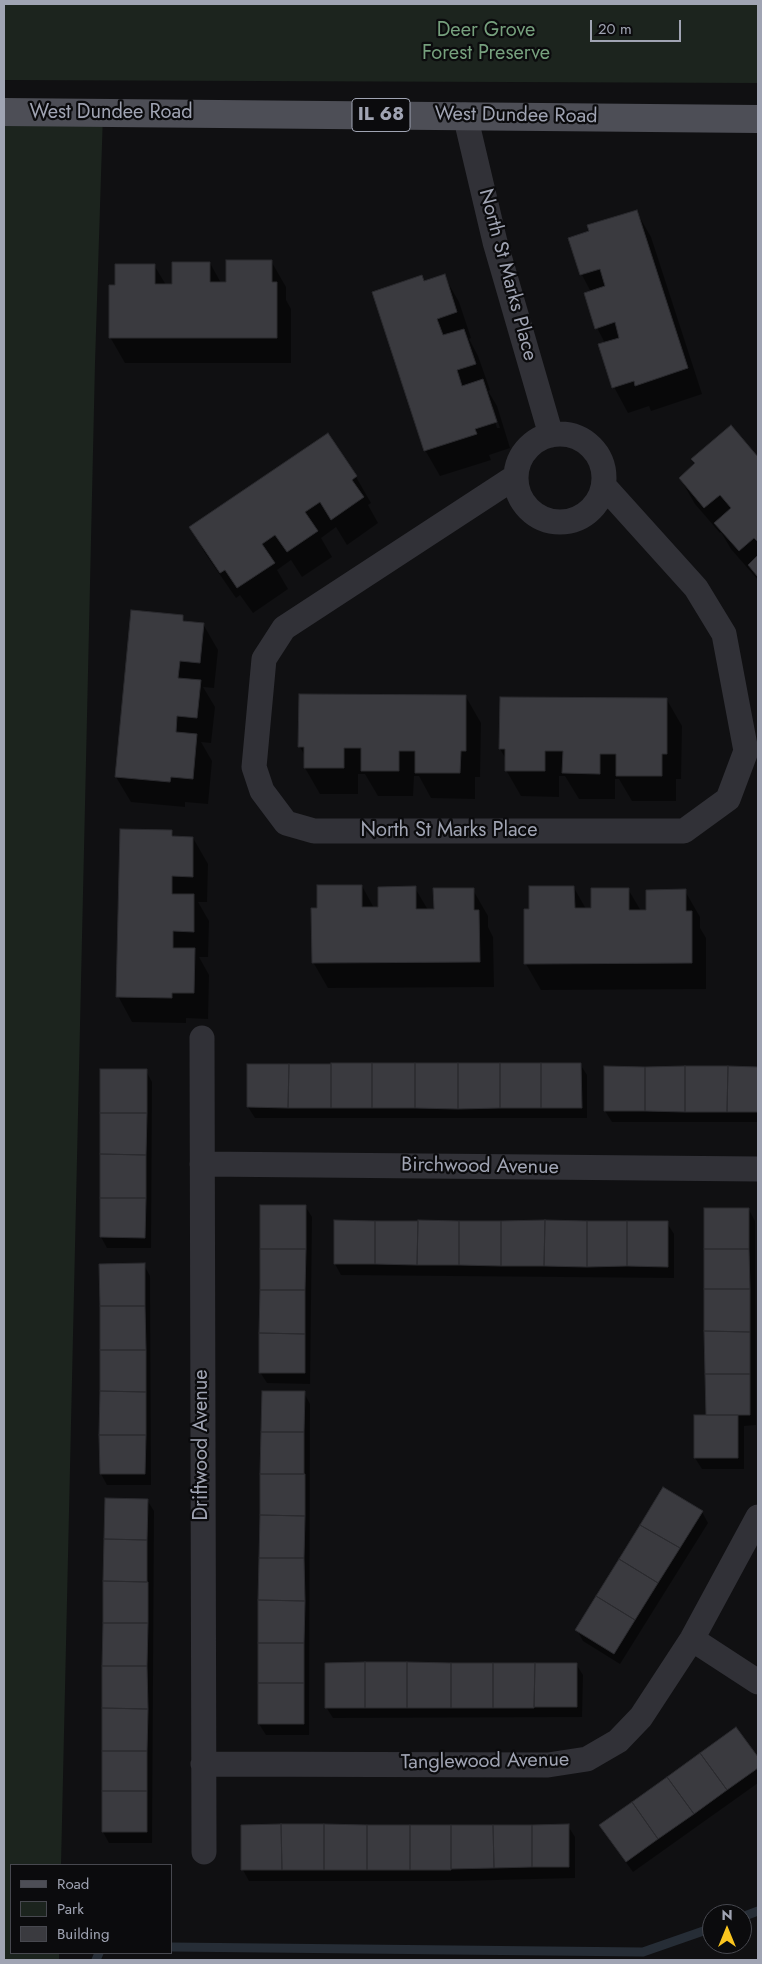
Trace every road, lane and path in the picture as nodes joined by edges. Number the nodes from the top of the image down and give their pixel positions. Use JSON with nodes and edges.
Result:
{"nodes":[{"id":1,"x":4,"y":112,"type":"edge"},
{"id":2,"x":465,"y":115,"type":"junction"},
{"id":3,"x":758,"y":118,"type":"edge"},
{"id":4,"x":551,"y":435,"type":"junction"},
{"id":5,"x":515,"y":477,"type":"junction"},
{"id":6,"x":604,"y":486,"type":"junction"},
{"id":7,"x":202,"y":1038,"type":"dead end"},
{"id":8,"x":202,"y":1164,"type":"junction"},
{"id":9,"x":758,"y":1169,"type":"edge"},
{"id":10,"x":758,"y":1517,"type":"edge"},
{"id":11,"x":692,"y":1639,"type":"junction"},
{"id":12,"x":758,"y":1682,"type":"edge"},
{"id":13,"x":203,"y":1764,"type":"junction"},
{"id":14,"x":204,"y":1852,"type":"dead end"}],
"edges":[{"from":1,"to":2,"type":"main road","name":"West Dundee Road","number":"IL 68"},
{"from":2,"to":3,"type":"main road","name":"West Dundee Road","number":"IL 68"},
{"from":2,"to":4,"type":"street","name":"North St Marks Place"},
{"from":4,"to":5,"type":"street"},
{"from":4,"to":6,"type":"street"},
{"from":5,"to":6,"type":"street"},
{"from":5,"to":6,"type":"street","name":"North St Marks Place"},
{"from":7,"to":8,"type":"street","name":"Driftwood Avenue"},
{"from":8,"to":9,"type":"street","name":"Birchwood Avenue"},
{"from":8,"to":13,"type":"street","name":"Driftwood Avenue"},
{"from":10,"to":11,"type":"street","name":"Tanglewood Avenue"},
{"from":11,"to":12,"type":"street"},
{"from":11,"to":13,"type":"street","name":"Tanglewood Avenue"},
{"from":13,"to":14,"type":"street","name":"Driftwood Avenue"}]}
